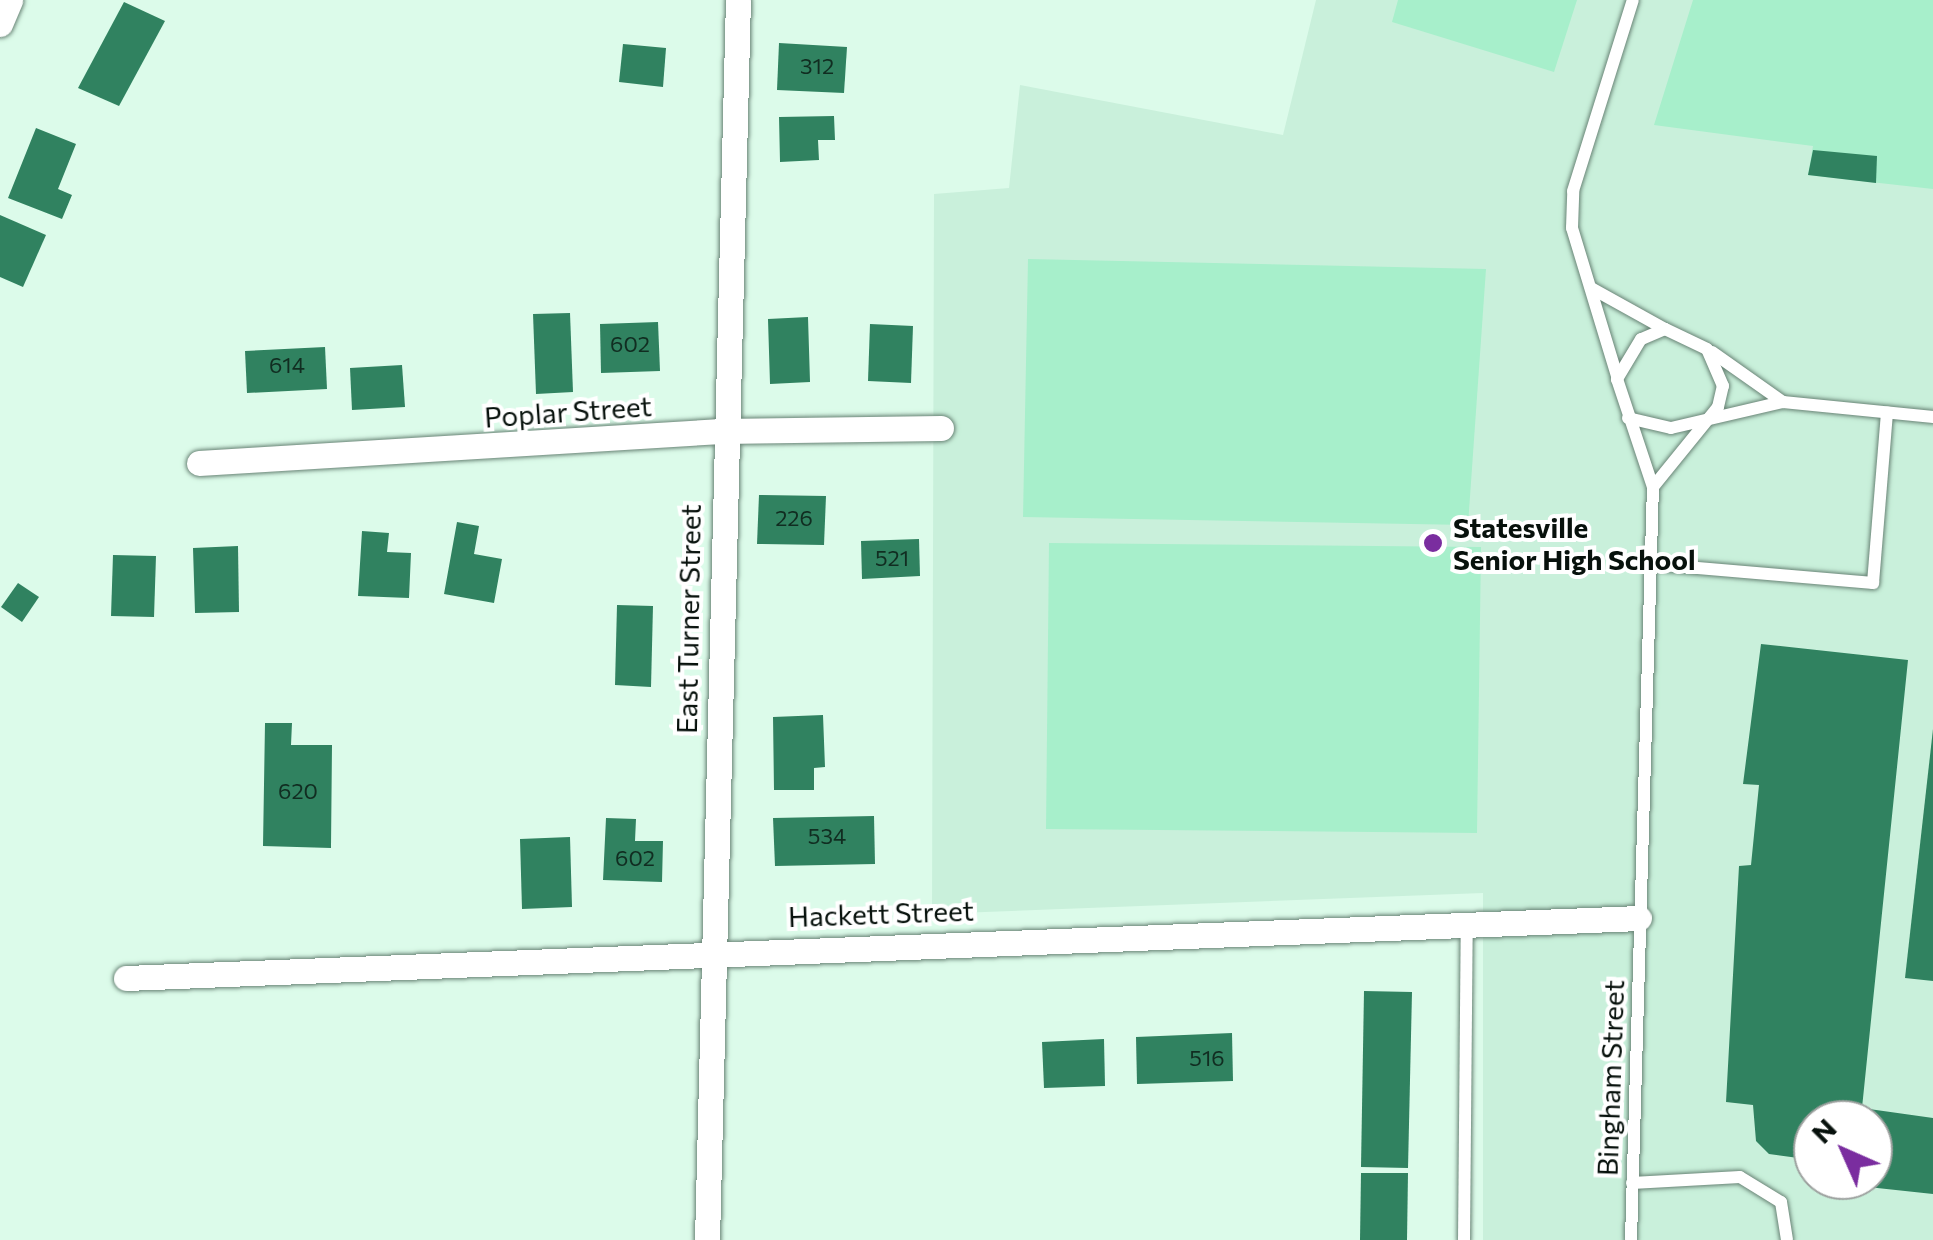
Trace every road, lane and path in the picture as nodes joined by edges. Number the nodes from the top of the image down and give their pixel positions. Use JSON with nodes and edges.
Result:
{"nodes":[{"id":1,"x":10,"y":0,"type":"edge"},
{"id":2,"x":738,"y":0,"type":"edge"},
{"id":3,"x":1633,"y":0,"type":"edge"},
{"id":4,"x":0,"y":24,"type":"edge"},
{"id":5,"x":1592,"y":288,"type":"junction"},
{"id":6,"x":1665,"y":329,"type":"junction"},
{"id":7,"x":1707,"y":349,"type":"junction"},
{"id":8,"x":1617,"y":379,"type":"junction"},
{"id":9,"x":1783,"y":402,"type":"junction"},
{"id":10,"x":1886,"y":413,"type":"junction"},
{"id":11,"x":1933,"y":417,"type":"edge"},
{"id":12,"x":1628,"y":418,"type":"junction"},
{"id":13,"x":1701,"y":425,"type":"junction"},
{"id":14,"x":941,"y":428,"type":"dead end"},
{"id":15,"x":721,"y":431,"type":"junction"},
{"id":16,"x":199,"y":463,"type":"dead end"},
{"id":17,"x":1653,"y":487,"type":"junction"},
{"id":18,"x":1651,"y":564,"type":"junction"},
{"id":19,"x":1639,"y":918,"type":"junction"},
{"id":20,"x":1466,"y":924,"type":"junction"},
{"id":21,"x":711,"y":948,"type":"junction"},
{"id":22,"x":126,"y":978,"type":"dead end"},
{"id":23,"x":1632,"y":1183,"type":"junction"},
{"id":24,"x":707,"y":1240,"type":"edge"},
{"id":25,"x":1464,"y":1240,"type":"edge"},
{"id":26,"x":1631,"y":1240,"type":"edge"},
{"id":27,"x":1787,"y":1240,"type":"edge"}],
"edges":[{"from":1,"to":4,"type":"street"},
{"from":2,"to":15,"type":"street","name":"East Turner Street"},
{"from":3,"to":5,"type":"lane"},
{"from":5,"to":6,"type":"lane"},
{"from":5,"to":8,"type":"lane"},
{"from":6,"to":7,"type":"lane"},
{"from":6,"to":8,"type":"lane"},
{"from":7,"to":9,"type":"lane"},
{"from":7,"to":13,"type":"lane"},
{"from":8,"to":12,"type":"lane"},
{"from":9,"to":10,"type":"lane"},
{"from":9,"to":13,"type":"lane"},
{"from":10,"to":11,"type":"lane"},
{"from":10,"to":18,"type":"lane"},
{"from":12,"to":13,"type":"lane"},
{"from":12,"to":17,"type":"lane"},
{"from":13,"to":17,"type":"lane"},
{"from":14,"to":15,"type":"street","name":"Poplar Street"},
{"from":15,"to":16,"type":"street","name":"Poplar Street"},
{"from":15,"to":21,"type":"street","name":"East Turner Street"},
{"from":17,"to":18,"type":"lane","name":"Bingham Street"},
{"from":18,"to":19,"type":"lane","name":"Bingham Street"},
{"from":19,"to":20,"type":"street","name":"Hackett Street"},
{"from":19,"to":23,"type":"lane","name":"Bingham Street"},
{"from":20,"to":21,"type":"street","name":"Hackett Street"},
{"from":20,"to":25,"type":"lane"},
{"from":21,"to":22,"type":"street","name":"Hackett Street"},
{"from":21,"to":24,"type":"street","name":"East Turner Street"},
{"from":23,"to":26,"type":"lane","name":"Bingham Street"},
{"from":23,"to":27,"type":"lane"}]}
